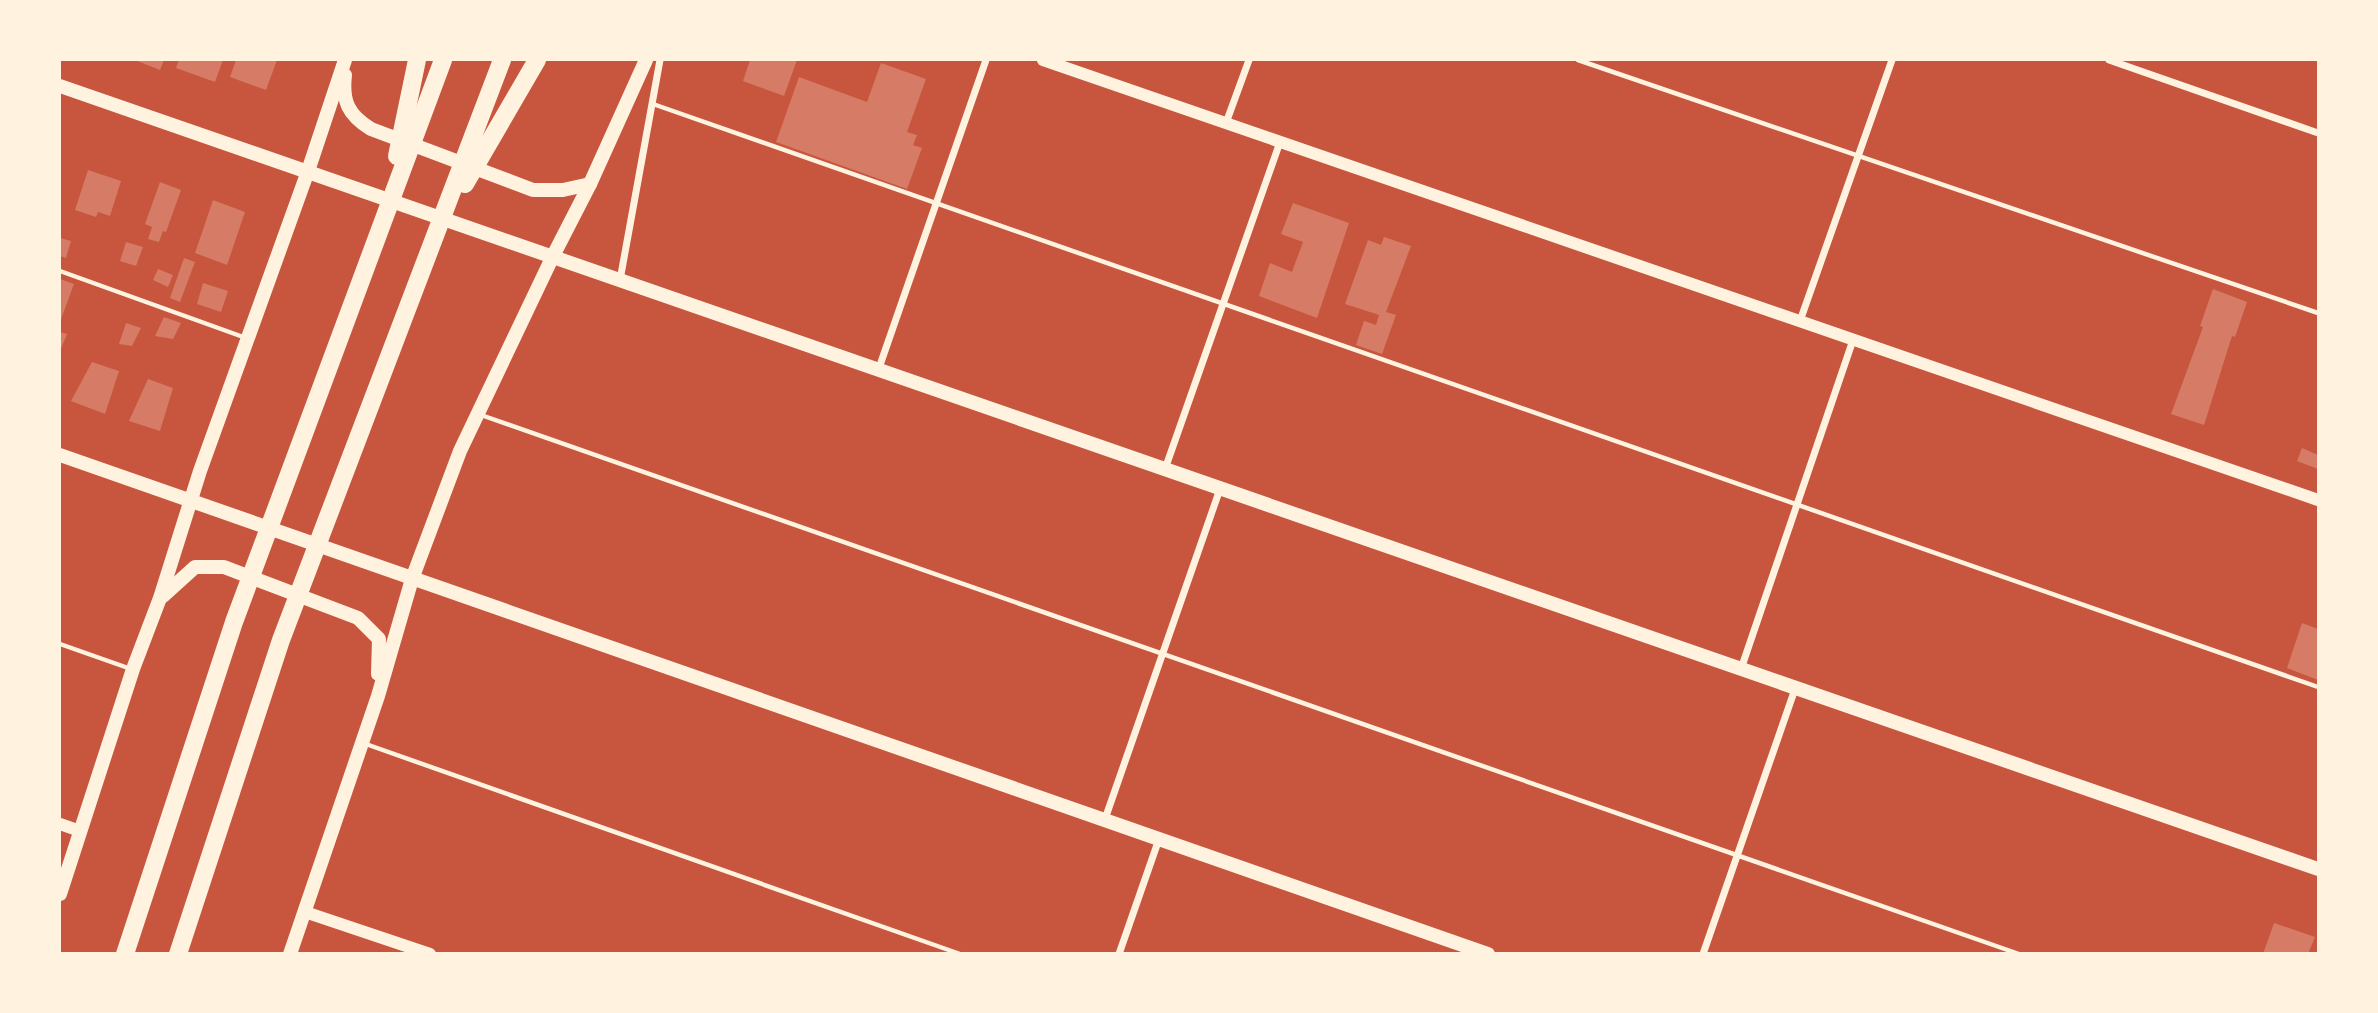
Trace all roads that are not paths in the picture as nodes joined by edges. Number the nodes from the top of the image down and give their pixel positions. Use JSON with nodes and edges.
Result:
{"nodes":[{"id":1,"x":345,"y":60,"type":"edge"},
{"id":2,"x":502,"y":60,"type":"edge"},
{"id":3,"x":537,"y":60,"type":"edge"},
{"id":4,"x":646,"y":60,"type":"edge"},
{"id":5,"x":660,"y":60,"type":"edge"},
{"id":6,"x":986,"y":60,"type":"edge"},
{"id":7,"x":1043,"y":60,"type":"edge"},
{"id":8,"x":1249,"y":60,"type":"edge"},
{"id":9,"x":1578,"y":60,"type":"edge"},
{"id":10,"x":1892,"y":60,"type":"edge"},
{"id":11,"x":2109,"y":60,"type":"edge"},
{"id":12,"x":416,"y":62,"type":"edge"},
{"id":13,"x":440,"y":66,"type":"edge"},
{"id":14,"x":60,"y":86,"type":"edge"},
{"id":15,"x":653,"y":104,"type":"junction"},
{"id":16,"x":1226,"y":124,"type":"junction"},
{"id":17,"x":2319,"y":133,"type":"edge"},
{"id":18,"x":1280,"y":142,"type":"junction"},
{"id":19,"x":1858,"y":156,"type":"junction"},
{"id":20,"x":308,"y":172,"type":"junction"},
{"id":21,"x":590,"y":184,"type":"junction"},
{"id":22,"x":936,"y":203,"type":"junction"},
{"id":23,"x":384,"y":214,"type":"junction"},
{"id":24,"x":438,"y":233,"type":"junction"},
{"id":25,"x":552,"y":258,"type":"junction"},
{"id":26,"x":60,"y":271,"type":"edge"},
{"id":27,"x":620,"y":280,"type":"junction"},
{"id":28,"x":1223,"y":303,"type":"junction"},
{"id":29,"x":2319,"y":313,"type":"edge"},
{"id":30,"x":1800,"y":321,"type":"junction"},
{"id":31,"x":247,"y":338,"type":"junction"},
{"id":32,"x":1853,"y":340,"type":"junction"},
{"id":33,"x":879,"y":368,"type":"junction"},
{"id":34,"x":478,"y":414,"type":"junction"},
{"id":35,"x":60,"y":455,"type":"edge"},
{"id":36,"x":1165,"y":469,"type":"junction"},
{"id":37,"x":1220,"y":489,"type":"junction"},
{"id":38,"x":2319,"y":500,"type":"edge"},
{"id":39,"x":191,"y":502,"type":"junction"},
{"id":40,"x":1797,"y":503,"type":"junction"},
{"id":41,"x":412,"y":579,"type":"junction"},
{"id":42,"x":160,"y":598,"type":"junction"},
{"id":43,"x":60,"y":643,"type":"edge"},
{"id":44,"x":1163,"y":654,"type":"junction"},
{"id":45,"x":1741,"y":669,"type":"junction"},
{"id":46,"x":133,"y":670,"type":"junction"},
{"id":47,"x":2319,"y":687,"type":"edge"},
{"id":48,"x":1796,"y":689,"type":"junction"},
{"id":49,"x":378,"y":696,"type":"junction"},
{"id":50,"x":362,"y":743,"type":"junction"},
{"id":51,"x":1105,"y":818,"type":"junction"},
{"id":52,"x":60,"y":824,"type":"edge"},
{"id":53,"x":80,"y":831,"type":"junction"},
{"id":54,"x":1159,"y":838,"type":"junction"},
{"id":55,"x":1737,"y":855,"type":"junction"},
{"id":56,"x":2319,"y":869,"type":"edge"},
{"id":57,"x":60,"y":894,"type":"edge"},
{"id":58,"x":305,"y":912,"type":"junction"},
{"id":59,"x":125,"y":954,"type":"edge"},
{"id":60,"x":181,"y":954,"type":"edge"},
{"id":61,"x":290,"y":954,"type":"edge"},
{"id":62,"x":430,"y":954,"type":"edge"},
{"id":63,"x":960,"y":954,"type":"edge"},
{"id":64,"x":1119,"y":954,"type":"edge"},
{"id":65,"x":1488,"y":954,"type":"edge"},
{"id":66,"x":1703,"y":954,"type":"edge"},
{"id":67,"x":2019,"y":954,"type":"edge"}],
"edges":[{"from":1,"to":20,"type":"main road"},
{"from":1,"to":21,"type":"main road"},
{"from":2,"to":24,"type":"highway"},
{"from":3,"to":24,"type":"highway"},
{"from":4,"to":21,"type":"main road"},
{"from":5,"to":15,"type":"street"},
{"from":6,"to":22,"type":"street"},
{"from":7,"to":16,"type":"street"},
{"from":8,"to":16,"type":"street"},
{"from":9,"to":19,"type":"lane"},
{"from":10,"to":19,"type":"street"},
{"from":11,"to":17,"type":"street"},
{"from":12,"to":23,"type":"highway"},
{"from":13,"to":23,"type":"highway"},
{"from":14,"to":20,"type":"main road"},
{"from":15,"to":22,"type":"lane"},
{"from":15,"to":27,"type":"street"},
{"from":16,"to":18,"type":"street"},
{"from":18,"to":28,"type":"street"},
{"from":18,"to":30,"type":"street"},
{"from":19,"to":29,"type":"lane"},
{"from":19,"to":30,"type":"street"},
{"from":20,"to":25,"type":"main road"},
{"from":20,"to":31,"type":"main road"},
{"from":21,"to":25,"type":"main road"},
{"from":22,"to":28,"type":"lane"},
{"from":22,"to":33,"type":"street"},
{"from":23,"to":59,"type":"highway"},
{"from":24,"to":60,"type":"highway"},
{"from":25,"to":27,"type":"main road"},
{"from":25,"to":34,"type":"main road"},
{"from":26,"to":31,"type":"lane"},
{"from":27,"to":33,"type":"main road"},
{"from":28,"to":36,"type":"street"},
{"from":28,"to":40,"type":"lane"},
{"from":30,"to":32,"type":"street"},
{"from":31,"to":39,"type":"main road"},
{"from":32,"to":38,"type":"street"},
{"from":32,"to":40,"type":"street"},
{"from":33,"to":36,"type":"main road"},
{"from":34,"to":41,"type":"main road"},
{"from":34,"to":44,"type":"lane"},
{"from":35,"to":39,"type":"main road"},
{"from":36,"to":37,"type":"main road"},
{"from":37,"to":44,"type":"street"},
{"from":37,"to":45,"type":"main road"},
{"from":39,"to":41,"type":"main road"},
{"from":39,"to":42,"type":"main road"},
{"from":40,"to":45,"type":"street"},
{"from":40,"to":47,"type":"lane"},
{"from":41,"to":49,"type":"main road"},
{"from":41,"to":51,"type":"main road"},
{"from":42,"to":46,"type":"main road"},
{"from":42,"to":49,"type":"main road"},
{"from":43,"to":46,"type":"lane"},
{"from":44,"to":51,"type":"street"},
{"from":44,"to":55,"type":"lane"},
{"from":45,"to":48,"type":"main road"},
{"from":46,"to":53,"type":"main road"},
{"from":48,"to":55,"type":"street"},
{"from":48,"to":56,"type":"main road"},
{"from":49,"to":50,"type":"main road"},
{"from":50,"to":58,"type":"main road"},
{"from":50,"to":63,"type":"lane"},
{"from":51,"to":54,"type":"main road"},
{"from":52,"to":53,"type":"street"},
{"from":53,"to":57,"type":"main road"},
{"from":54,"to":64,"type":"street"},
{"from":54,"to":65,"type":"main road"},
{"from":55,"to":66,"type":"street"},
{"from":55,"to":67,"type":"lane"},
{"from":58,"to":61,"type":"main road"},
{"from":58,"to":62,"type":"street"}]}
